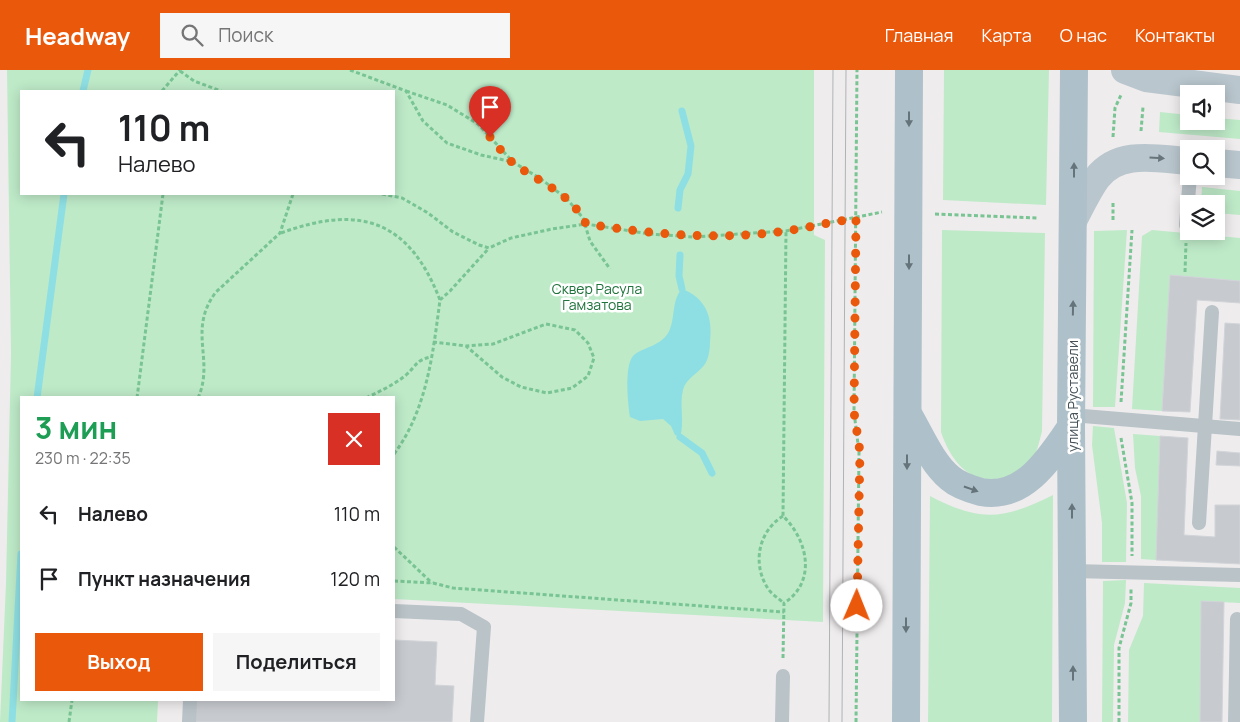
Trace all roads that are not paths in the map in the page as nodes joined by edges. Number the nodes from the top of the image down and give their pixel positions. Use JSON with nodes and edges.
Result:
{"nodes":[{"id":1,"x":909,"y":70,"type":"edge"},
{"id":2,"x":1074,"y":70,"type":"edge"},
{"id":3,"x":1126,"y":70,"type":"edge"},
{"id":4,"x":1240,"y":90,"type":"edge"},
{"id":5,"x":1180,"y":160,"type":"edge"},
{"id":6,"x":1225,"y":164,"type":"edge"},
{"id":7,"x":1240,"y":165,"type":"edge"},
{"id":8,"x":1074,"y":219,"type":"junction"},
{"id":9,"x":1212,"y":312,"type":"dead end"},
{"id":10,"x":908,"y":414,"type":"junction"},
{"id":11,"x":1071,"y":421,"type":"junction"},
{"id":12,"x":1206,"y":426,"type":"junction"},
{"id":13,"x":1240,"y":429,"type":"edge"},
{"id":14,"x":1199,"y":523,"type":"dead end"},
{"id":15,"x":1072,"y":571,"type":"junction"},
{"id":16,"x":1240,"y":575,"type":"edge"},
{"id":17,"x":395,"y":611,"type":"edge"},
{"id":18,"x":1236,"y":619,"type":"dead end"},
{"id":19,"x":783,"y":676,"type":"road end"},
{"id":20,"x":190,"y":701,"type":"edge"},
{"id":21,"x":189,"y":722,"type":"edge"},
{"id":22,"x":477,"y":722,"type":"edge"},
{"id":23,"x":782,"y":722,"type":"edge"},
{"id":24,"x":906,"y":722,"type":"edge"},
{"id":25,"x":1073,"y":722,"type":"edge"},
{"id":26,"x":1235,"y":722,"type":"edge"}],
"edges":[{"from":1,"to":10,"type":"main road","one_way":true},
{"from":8,"to":2,"type":"main road","name":"улица Руставели","one_way":true},
{"from":3,"to":4,"type":"main road"},
{"from":8,"to":5,"type":"main road","one_way":true},
{"from":6,"to":7,"type":"main road"},
{"from":11,"to":8,"type":"main road","name":"улица Руставели","one_way":true},
{"from":9,"to":12,"type":"lane"},
{"from":10,"to":11,"type":"main road","one_way":true},
{"from":10,"to":24,"type":"main road","one_way":true},
{"from":11,"to":12,"type":"lane"},
{"from":15,"to":11,"type":"main road","name":"улица Руставели","one_way":true},
{"from":12,"to":13,"type":"lane"},
{"from":12,"to":14,"type":"lane"},
{"from":15,"to":16,"type":"lane"},
{"from":25,"to":15,"type":"main road","name":"улица Руставели","one_way":true},
{"from":17,"to":22,"type":"lane"},
{"from":18,"to":26,"type":"lane"},
{"from":19,"to":23,"type":"lane"},
{"from":20,"to":21,"type":"lane"}]}
